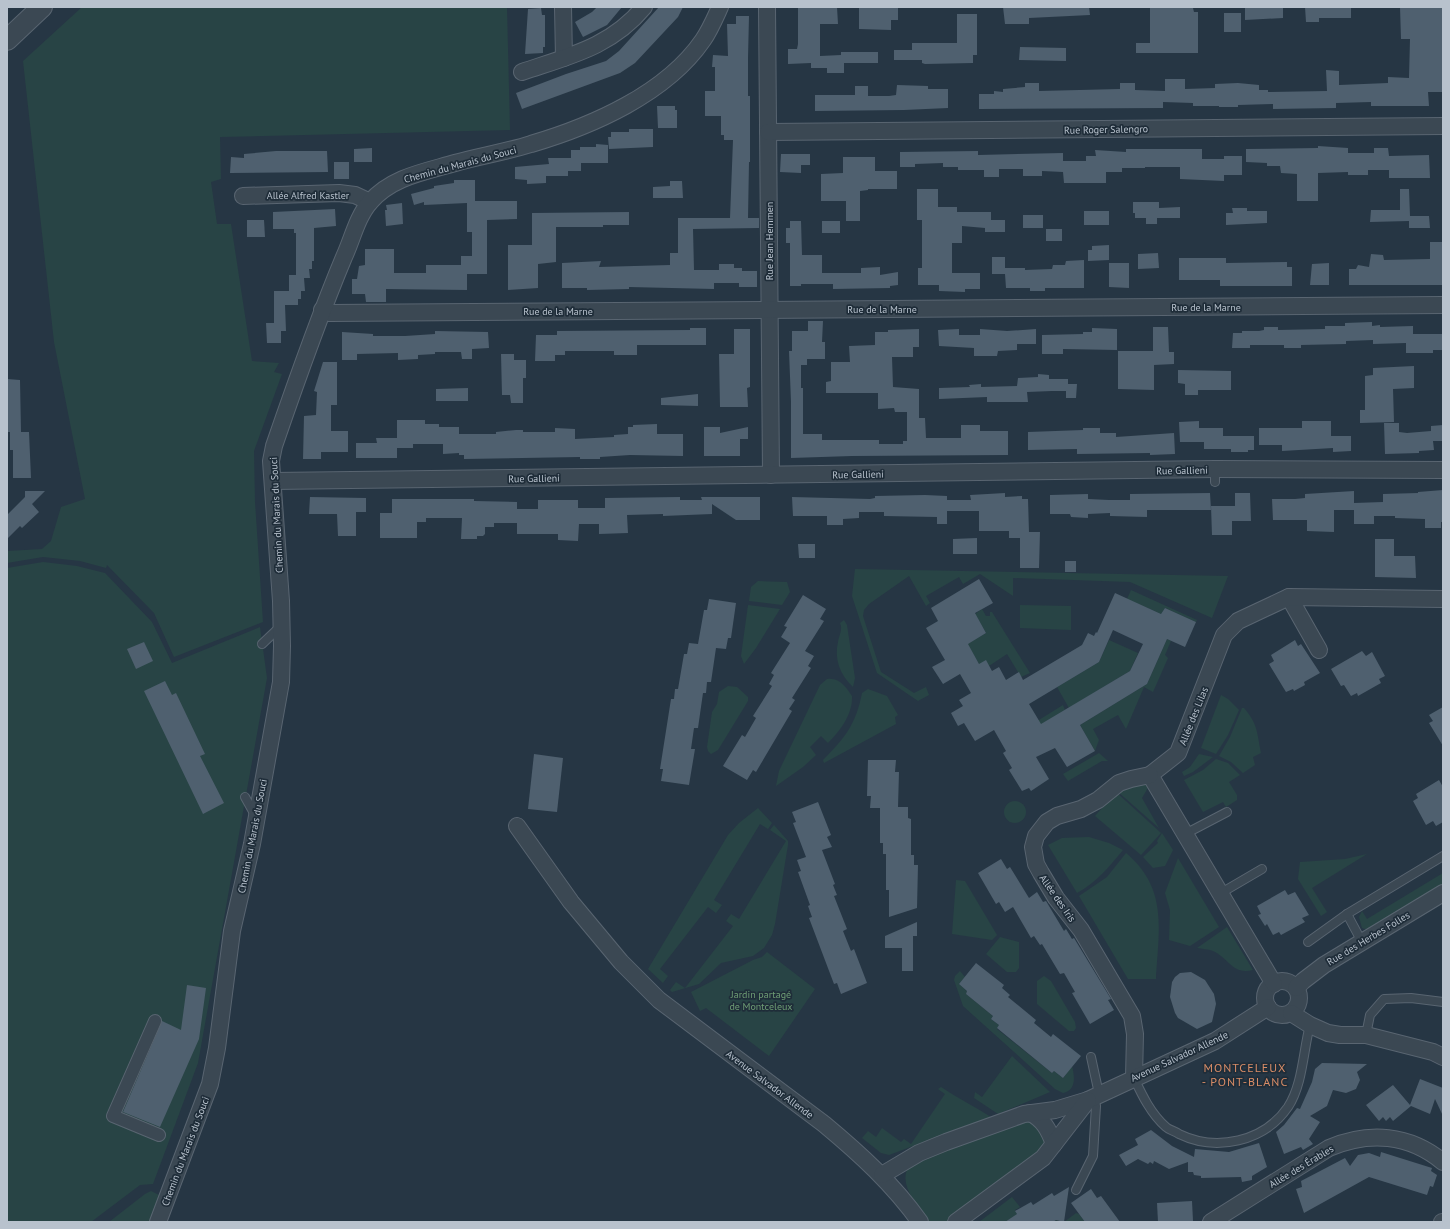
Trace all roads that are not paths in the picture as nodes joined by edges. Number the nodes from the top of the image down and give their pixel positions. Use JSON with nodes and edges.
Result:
{"nodes":[{"id":1,"x":42,"y":7,"type":"edge"},
{"id":2,"x":563,"y":7,"type":"edge"},
{"id":3,"x":644,"y":7,"type":"edge"},
{"id":4,"x":720,"y":7,"type":"edge"},
{"id":5,"x":767,"y":7,"type":"edge"},
{"id":6,"x":7,"y":40,"type":"edge"},
{"id":7,"x":564,"y":58,"type":"junction"},
{"id":8,"x":522,"y":72,"type":"dead end"},
{"id":9,"x":1443,"y":126,"type":"edge"},
{"id":10,"x":768,"y":132,"type":"junction"},
{"id":11,"x":243,"y":196,"type":"dead end"},
{"id":12,"x":370,"y":202,"type":"junction"},
{"id":13,"x":1443,"y":305,"type":"edge"},
{"id":14,"x":322,"y":310,"type":"junction"},
{"id":15,"x":769,"y":310,"type":"junction"},
{"id":16,"x":1443,"y":470,"type":"edge"},
{"id":17,"x":771,"y":475,"type":"junction"},
{"id":18,"x":273,"y":481,"type":"junction"},
{"id":19,"x":1289,"y":596,"type":"junction"},
{"id":20,"x":1443,"y":599,"type":"edge"},
{"id":21,"x":282,"y":626,"type":"junction"},
{"id":22,"x":262,"y":644,"type":"dead end"},
{"id":23,"x":1319,"y":650,"type":"dead end"},
{"id":24,"x":1150,"y":776,"type":"junction"},
{"id":25,"x":245,"y":797,"type":"dead end"},
{"id":26,"x":1227,"y":812,"type":"dead end"},
{"id":27,"x":256,"y":817,"type":"junction"},
{"id":28,"x":517,"y":826,"type":"dead end"},
{"id":29,"x":1185,"y":834,"type":"junction"},
{"id":30,"x":1443,"y":856,"type":"edge"},
{"id":31,"x":1262,"y":869,"type":"dead end"},
{"id":32,"x":1221,"y":893,"type":"junction"},
{"id":33,"x":1443,"y":893,"type":"edge"},
{"id":34,"x":1347,"y":914,"type":"junction"},
{"id":35,"x":1308,"y":942,"type":"dead end"},
{"id":36,"x":1362,"y":942,"type":"junction"},
{"id":37,"x":1274,"y":984,"type":"junction"},
{"id":38,"x":1296,"y":988,"type":"junction"},
{"id":39,"x":1443,"y":1002,"type":"edge"},
{"id":40,"x":1268,"y":1007,"type":"junction"},
{"id":41,"x":1291,"y":1013,"type":"junction"},
{"id":42,"x":155,"y":1021,"type":"dead end"},
{"id":43,"x":1310,"y":1025,"type":"junction"},
{"id":44,"x":1366,"y":1035,"type":"junction"},
{"id":45,"x":1443,"y":1057,"type":"edge"},
{"id":46,"x":1091,"y":1058,"type":"dead end"},
{"id":47,"x":1134,"y":1078,"type":"junction"},
{"id":48,"x":1094,"y":1097,"type":"junction"},
{"id":49,"x":1030,"y":1113,"type":"junction"},
{"id":50,"x":159,"y":1135,"type":"dead end"},
{"id":51,"x":1054,"y":1144,"type":"junction"},
{"id":52,"x":1443,"y":1162,"type":"edge"},
{"id":53,"x":882,"y":1175,"type":"junction"},
{"id":54,"x":1076,"y":1190,"type":"dead end"},
{"id":55,"x":158,"y":1222,"type":"edge"},
{"id":56,"x":920,"y":1222,"type":"edge"},
{"id":57,"x":956,"y":1222,"type":"edge"},
{"id":58,"x":1211,"y":1222,"type":"edge"}],
"edges":[{"from":1,"to":6,"type":"street"},
{"from":2,"to":7,"type":"street"},
{"from":3,"to":7,"type":"street"},
{"from":4,"to":12,"type":"street","name":"Chemin du Marais du Souci"},
{"from":5,"to":10,"type":"street","name":"Rue Jean Hemmen"},
{"from":7,"to":8,"type":"street"},
{"from":9,"to":10,"type":"street","name":"Rue Roger Salengro"},
{"from":10,"to":15,"type":"street","name":"Rue Jean Hemmen"},
{"from":11,"to":12,"type":"street","name":"Allée Alfred Kastler"},
{"from":12,"to":14,"type":"street","name":"Chemin du Marais du Souci"},
{"from":13,"to":15,"type":"street","name":"Rue de la Marne"},
{"from":14,"to":15,"type":"street","name":"Rue de la Marne"},
{"from":14,"to":18,"type":"street","name":"Chemin du Marais du Souci"},
{"from":15,"to":17,"type":"street","name":"Rue Jean Hemmen"},
{"from":16,"to":17,"type":"street","name":"Rue Gallieni"},
{"from":17,"to":18,"type":"street","name":"Rue Gallieni"},
{"from":18,"to":21,"type":"street","name":"Chemin du Marais du Souci"},
{"from":19,"to":20,"type":"street","name":"Allée des Lilas"},
{"from":19,"to":23,"type":"street"},
{"from":19,"to":24,"type":"street","name":"Allée des Lilas"},
{"from":21,"to":22,"type":"lane"},
{"from":21,"to":27,"type":"street","name":"Chemin du Marais du Souci"},
{"from":24,"to":29,"type":"street"},
{"from":24,"to":47,"type":"street","name":"Allée des Iris"},
{"from":25,"to":27,"type":"lane"},
{"from":26,"to":29,"type":"lane"},
{"from":27,"to":55,"type":"street","name":"Chemin du Marais du Souci"},
{"from":28,"to":53,"type":"street","name":"Avenue Salvador Allende"},
{"from":29,"to":32,"type":"street"},
{"from":30,"to":34,"type":"lane"},
{"from":31,"to":32,"type":"lane"},
{"from":32,"to":37,"type":"street"},
{"from":33,"to":36,"type":"street","name":"Rue des Herbes Folles"},
{"from":34,"to":35,"type":"lane"},
{"from":34,"to":36,"type":"lane"},
{"from":36,"to":38,"type":"street","name":"Rue des Herbes Folles"},
{"from":37,"to":38,"type":"street"},
{"from":37,"to":40,"type":"street"},
{"from":38,"to":41,"type":"street"},
{"from":39,"to":44,"type":"lane"},
{"from":40,"to":41,"type":"street"},
{"from":40,"to":47,"type":"street","name":"Avenue Salvador Allende"},
{"from":41,"to":43,"type":"street"},
{"from":42,"to":50,"type":"street"},
{"from":43,"to":44,"type":"street"},
{"from":43,"to":47,"type":"lane"},
{"from":44,"to":45,"type":"street"},
{"from":46,"to":48,"type":"lane"},
{"from":47,"to":48,"type":"street","name":"Avenue Salvador Allende"},
{"from":48,"to":49,"type":"street","name":"Avenue Salvador Allende"},
{"from":48,"to":51,"type":"street","name":"Avenue Salvador Allende"},
{"from":48,"to":54,"type":"lane"},
{"from":49,"to":51,"type":"street"},
{"from":49,"to":53,"type":"street","name":"Avenue Salvador Allende"},
{"from":51,"to":57,"type":"street","name":"Avenue Salvador Allende"},
{"from":52,"to":58,"type":"street","name":"Allée des Érables"},
{"from":53,"to":56,"type":"street"}]}
